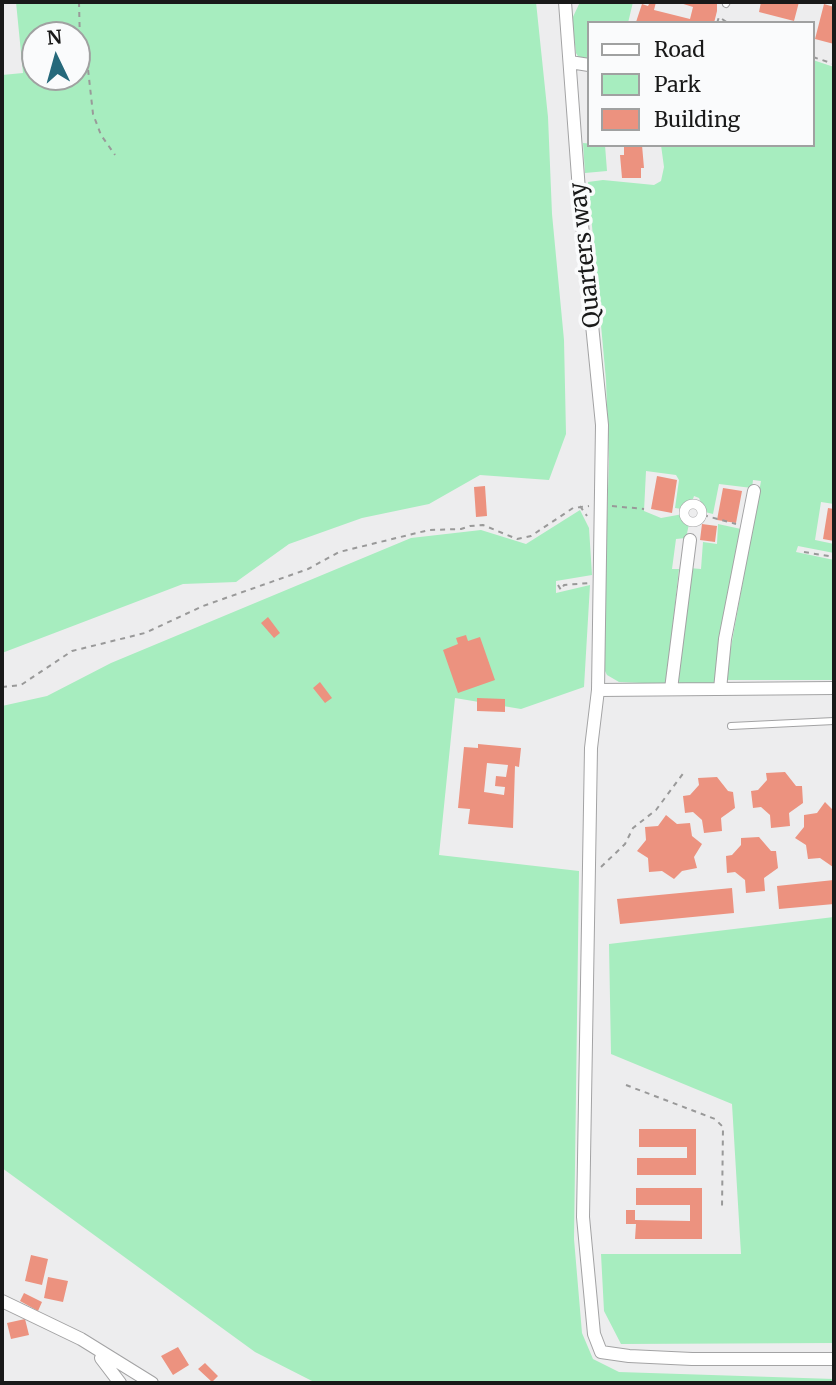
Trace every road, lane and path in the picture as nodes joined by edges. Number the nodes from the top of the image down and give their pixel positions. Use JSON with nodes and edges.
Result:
{"nodes":[{"id":1,"x":79,"y":2,"type":"edge"},
{"id":2,"x":565,"y":2,"type":"edge"},
{"id":3,"x":815,"y":58,"type":"edge"},
{"id":4,"x":570,"y":62,"type":"junction"},
{"id":5,"x":834,"y":64,"type":"edge"},
{"id":6,"x":588,"y":65,"type":"edge"},
{"id":7,"x":115,"y":155,"type":"dead end"},
{"id":8,"x":754,"y":491,"type":"dead end"},
{"id":9,"x":580,"y":506,"type":"junction"},
{"id":10,"x":601,"y":506,"type":"junction"},
{"id":11,"x":644,"y":509,"type":"dead end"},
{"id":12,"x":703,"y":515,"type":"junction"},
{"id":13,"x":592,"y":522,"type":"dead end"},
{"id":14,"x":692,"y":522,"type":"junction"},
{"id":15,"x":746,"y":526,"type":"junction"},
{"id":16,"x":690,"y":541,"type":"joint"},
{"id":17,"x":804,"y":552,"type":"dead end"},
{"id":18,"x":834,"y":557,"type":"edge"},
{"id":19,"x":592,"y":582,"type":"dead end"},
{"id":20,"x":558,"y":585,"type":"dead end"},
{"id":21,"x":2,"y":687,"type":"edge"},
{"id":22,"x":834,"y":688,"type":"edge"},
{"id":23,"x":720,"y":689,"type":"junction"},
{"id":24,"x":598,"y":690,"type":"junction"},
{"id":25,"x":671,"y":690,"type":"junction"},
{"id":26,"x":834,"y":721,"type":"edge"},
{"id":27,"x":731,"y":726,"type":"dead end"},
{"id":28,"x":685,"y":771,"type":"dead end"},
{"id":29,"x":600,"y":867,"type":"dead end"},
{"id":30,"x":626,"y":1085,"type":"dead end"},
{"id":31,"x":722,"y":1208,"type":"dead end"},
{"id":32,"x":2,"y":1301,"type":"edge"},
{"id":33,"x":81,"y":1339,"type":"junction"},
{"id":34,"x":834,"y":1359,"type":"edge"},
{"id":35,"x":120,"y":1383,"type":"edge"},
{"id":36,"x":152,"y":1383,"type":"edge"}],
"edges":[{"from":1,"to":7,"type":"path"},
{"from":2,"to":4,"type":"street","name":"Quarters way"},
{"from":3,"to":5,"type":"path"},
{"from":4,"to":6,"type":"street"},
{"from":4,"to":10,"type":"street","name":"Quarters way"},
{"from":8,"to":15,"type":"street"},
{"from":9,"to":10,"type":"path"},
{"from":9,"to":13,"type":"path"},
{"from":9,"to":21,"type":"path"},
{"from":10,"to":11,"type":"path"},
{"from":10,"to":24,"type":"street","name":"Quarters way"},
{"from":12,"to":14,"type":"street"},
{"from":12,"to":14,"type":"street"},
{"from":12,"to":15,"type":"path"},
{"from":14,"to":16,"type":"street"},
{"from":15,"to":23,"type":"street"},
{"from":16,"to":25,"type":"street"},
{"from":17,"to":18,"type":"path"},
{"from":19,"to":20,"type":"path"},
{"from":22,"to":23,"type":"street"},
{"from":23,"to":25,"type":"street"},
{"from":24,"to":25,"type":"street"},
{"from":24,"to":34,"type":"street","name":"Quarters way"},
{"from":26,"to":27,"type":"lane"},
{"from":28,"to":29,"type":"path"},
{"from":30,"to":31,"type":"path"},
{"from":32,"to":33,"type":"street"},
{"from":33,"to":35,"type":"street"},
{"from":33,"to":36,"type":"street"}]}
